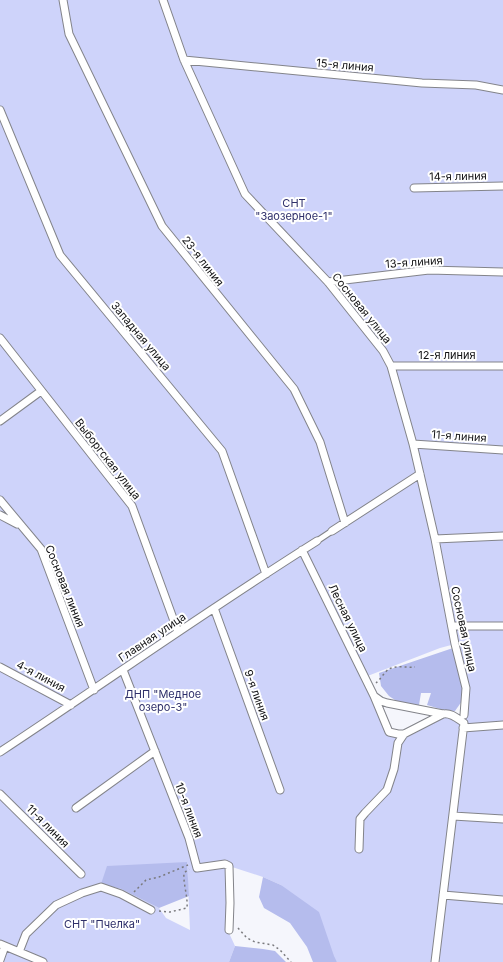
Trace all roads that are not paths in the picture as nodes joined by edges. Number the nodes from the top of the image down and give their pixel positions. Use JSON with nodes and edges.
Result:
{"nodes":[{"id":1,"x":63,"y":0,"type":"edge"},
{"id":2,"x":163,"y":0,"type":"edge"},
{"id":3,"x":184,"y":60,"type":"junction"},
{"id":4,"x":503,"y":90,"type":"edge"},
{"id":5,"x":0,"y":110,"type":"edge"},
{"id":6,"x":503,"y":186,"type":"edge"},
{"id":7,"x":414,"y":188,"type":"dead end"},
{"id":8,"x":503,"y":272,"type":"edge"},
{"id":9,"x":328,"y":282,"type":"junction"},
{"id":10,"x":0,"y":338,"type":"edge"},
{"id":11,"x":391,"y":366,"type":"junction"},
{"id":12,"x":503,"y":366,"type":"edge"},
{"id":13,"x":41,"y":391,"type":"junction"},
{"id":14,"x":0,"y":421,"type":"edge"},
{"id":15,"x":413,"y":444,"type":"junction"},
{"id":16,"x":503,"y":450,"type":"edge"},
{"id":17,"x":420,"y":474,"type":"junction"},
{"id":18,"x":0,"y":500,"type":"edge"},
{"id":19,"x":0,"y":515,"type":"edge"},
{"id":20,"x":345,"y":523,"type":"junction"},
{"id":21,"x":21,"y":526,"type":"junction"},
{"id":22,"x":332,"y":531,"type":"joint"},
{"id":23,"x":503,"y":536,"type":"edge"},
{"id":24,"x":435,"y":539,"type":"junction"},
{"id":25,"x":317,"y":541,"type":"joint"},
{"id":26,"x":302,"y":550,"type":"junction"},
{"id":27,"x":266,"y":574,"type":"junction"},
{"id":28,"x":214,"y":608,"type":"junction"},
{"id":29,"x":452,"y":626,"type":"junction"},
{"id":30,"x":503,"y":626,"type":"edge"},
{"id":31,"x":178,"y":632,"type":"junction"},
{"id":32,"x":0,"y":667,"type":"edge"},
{"id":33,"x":123,"y":670,"type":"junction"},
{"id":34,"x":94,"y":690,"type":"junction"},
{"id":35,"x":374,"y":696,"type":"junction"},
{"id":36,"x":71,"y":705,"type":"junction"},
{"id":37,"x":443,"y":714,"type":"junction"},
{"id":38,"x":464,"y":715,"type":"dead end"},
{"id":39,"x":503,"y":725,"type":"edge"},
{"id":40,"x":464,"y":726,"type":"junction"},
{"id":41,"x":404,"y":734,"type":"junction"},
{"id":42,"x":0,"y":752,"type":"edge"},
{"id":43,"x":155,"y":752,"type":"junction"},
{"id":44,"x":280,"y":790,"type":"dead end"},
{"id":45,"x":0,"y":794,"type":"edge"},
{"id":46,"x":76,"y":808,"type":"dead end"},
{"id":47,"x":453,"y":816,"type":"junction"},
{"id":48,"x":503,"y":819,"type":"edge"},
{"id":49,"x":359,"y":849,"type":"dead end"},
{"id":50,"x":81,"y":874,"type":"dead end"},
{"id":51,"x":443,"y":895,"type":"junction"},
{"id":52,"x":503,"y":900,"type":"edge"},
{"id":53,"x":151,"y":910,"type":"road end"},
{"id":54,"x":229,"y":930,"type":"dead end"},
{"id":55,"x":3,"y":945,"type":"edge"},
{"id":56,"x":19,"y":952,"type":"junction"},
{"id":57,"x":0,"y":960,"type":"edge"},
{"id":58,"x":43,"y":962,"type":"edge"},
{"id":59,"x":435,"y":962,"type":"edge"}],
"edges":[{"from":1,"to":20,"type":"street","name":"23-я линия"},
{"from":2,"to":3,"type":"street","name":"Сосновая улица"},
{"from":3,"to":4,"type":"street","name":"15-я линия"},
{"from":3,"to":9,"type":"street","name":"Сосновая улица"},
{"from":5,"to":27,"type":"street","name":"Западная улица"},
{"from":6,"to":7,"type":"street","name":"14-я линия"},
{"from":8,"to":9,"type":"street","name":"13-я линия"},
{"from":9,"to":11,"type":"street","name":"Сосновая улица"},
{"from":10,"to":13,"type":"street","name":"Выборгская улица"},
{"from":11,"to":12,"type":"street","name":"12-я линия"},
{"from":11,"to":15,"type":"street","name":"Сосновая улица"},
{"from":13,"to":14,"type":"street"},
{"from":13,"to":31,"type":"street","name":"Выборгская улица"},
{"from":15,"to":16,"type":"street","name":"11-я линия"},
{"from":15,"to":17,"type":"street","name":"Сосновая улица"},
{"from":17,"to":20,"type":"street"},
{"from":17,"to":24,"type":"street","name":"Сосновая улица"},
{"from":18,"to":21,"type":"street","name":"Сосновая линия"},
{"from":19,"to":21,"type":"street"},
{"from":20,"to":22,"type":"street"},
{"from":21,"to":34,"type":"street","name":"Сосновая линия"},
{"from":22,"to":25,"type":"street"},
{"from":23,"to":24,"type":"street"},
{"from":24,"to":29,"type":"street","name":"Сосновая улица"},
{"from":25,"to":26,"type":"street","name":"Главная улица"},
{"from":26,"to":27,"type":"street","name":"Главная улица"},
{"from":26,"to":35,"type":"street","name":"Лесная улица"},
{"from":27,"to":28,"type":"street","name":"Главная улица"},
{"from":28,"to":31,"type":"street","name":"Главная улица"},
{"from":28,"to":44,"type":"street","name":"9-я линия"},
{"from":29,"to":30,"type":"street"},
{"from":29,"to":38,"type":"street","name":"Сосновая улица"},
{"from":31,"to":33,"type":"street","name":"Главная улица"},
{"from":32,"to":36,"type":"street","name":"4-я линия"},
{"from":33,"to":34,"type":"street","name":"Главная улица"},
{"from":33,"to":43,"type":"street","name":"10-я линия"},
{"from":34,"to":36,"type":"street","name":"Главная улица"},
{"from":35,"to":37,"type":"street"},
{"from":35,"to":41,"type":"street","name":"Лесная улица"},
{"from":36,"to":42,"type":"street","name":"Главная улица"},
{"from":37,"to":40,"type":"street"},
{"from":37,"to":41,"type":"street"},
{"from":39,"to":40,"type":"street"},
{"from":40,"to":47,"type":"street"},
{"from":41,"to":49,"type":"street"},
{"from":43,"to":46,"type":"street"},
{"from":43,"to":54,"type":"street","name":"10-я линия"},
{"from":45,"to":50,"type":"street","name":"11-я линия"},
{"from":47,"to":48,"type":"street"},
{"from":47,"to":51,"type":"street"},
{"from":51,"to":52,"type":"street"},
{"from":51,"to":59,"type":"street"},
{"from":53,"to":56,"type":"street"},
{"from":55,"to":56,"type":"street"},
{"from":55,"to":57,"type":"street"},
{"from":56,"to":58,"type":"street"}]}
